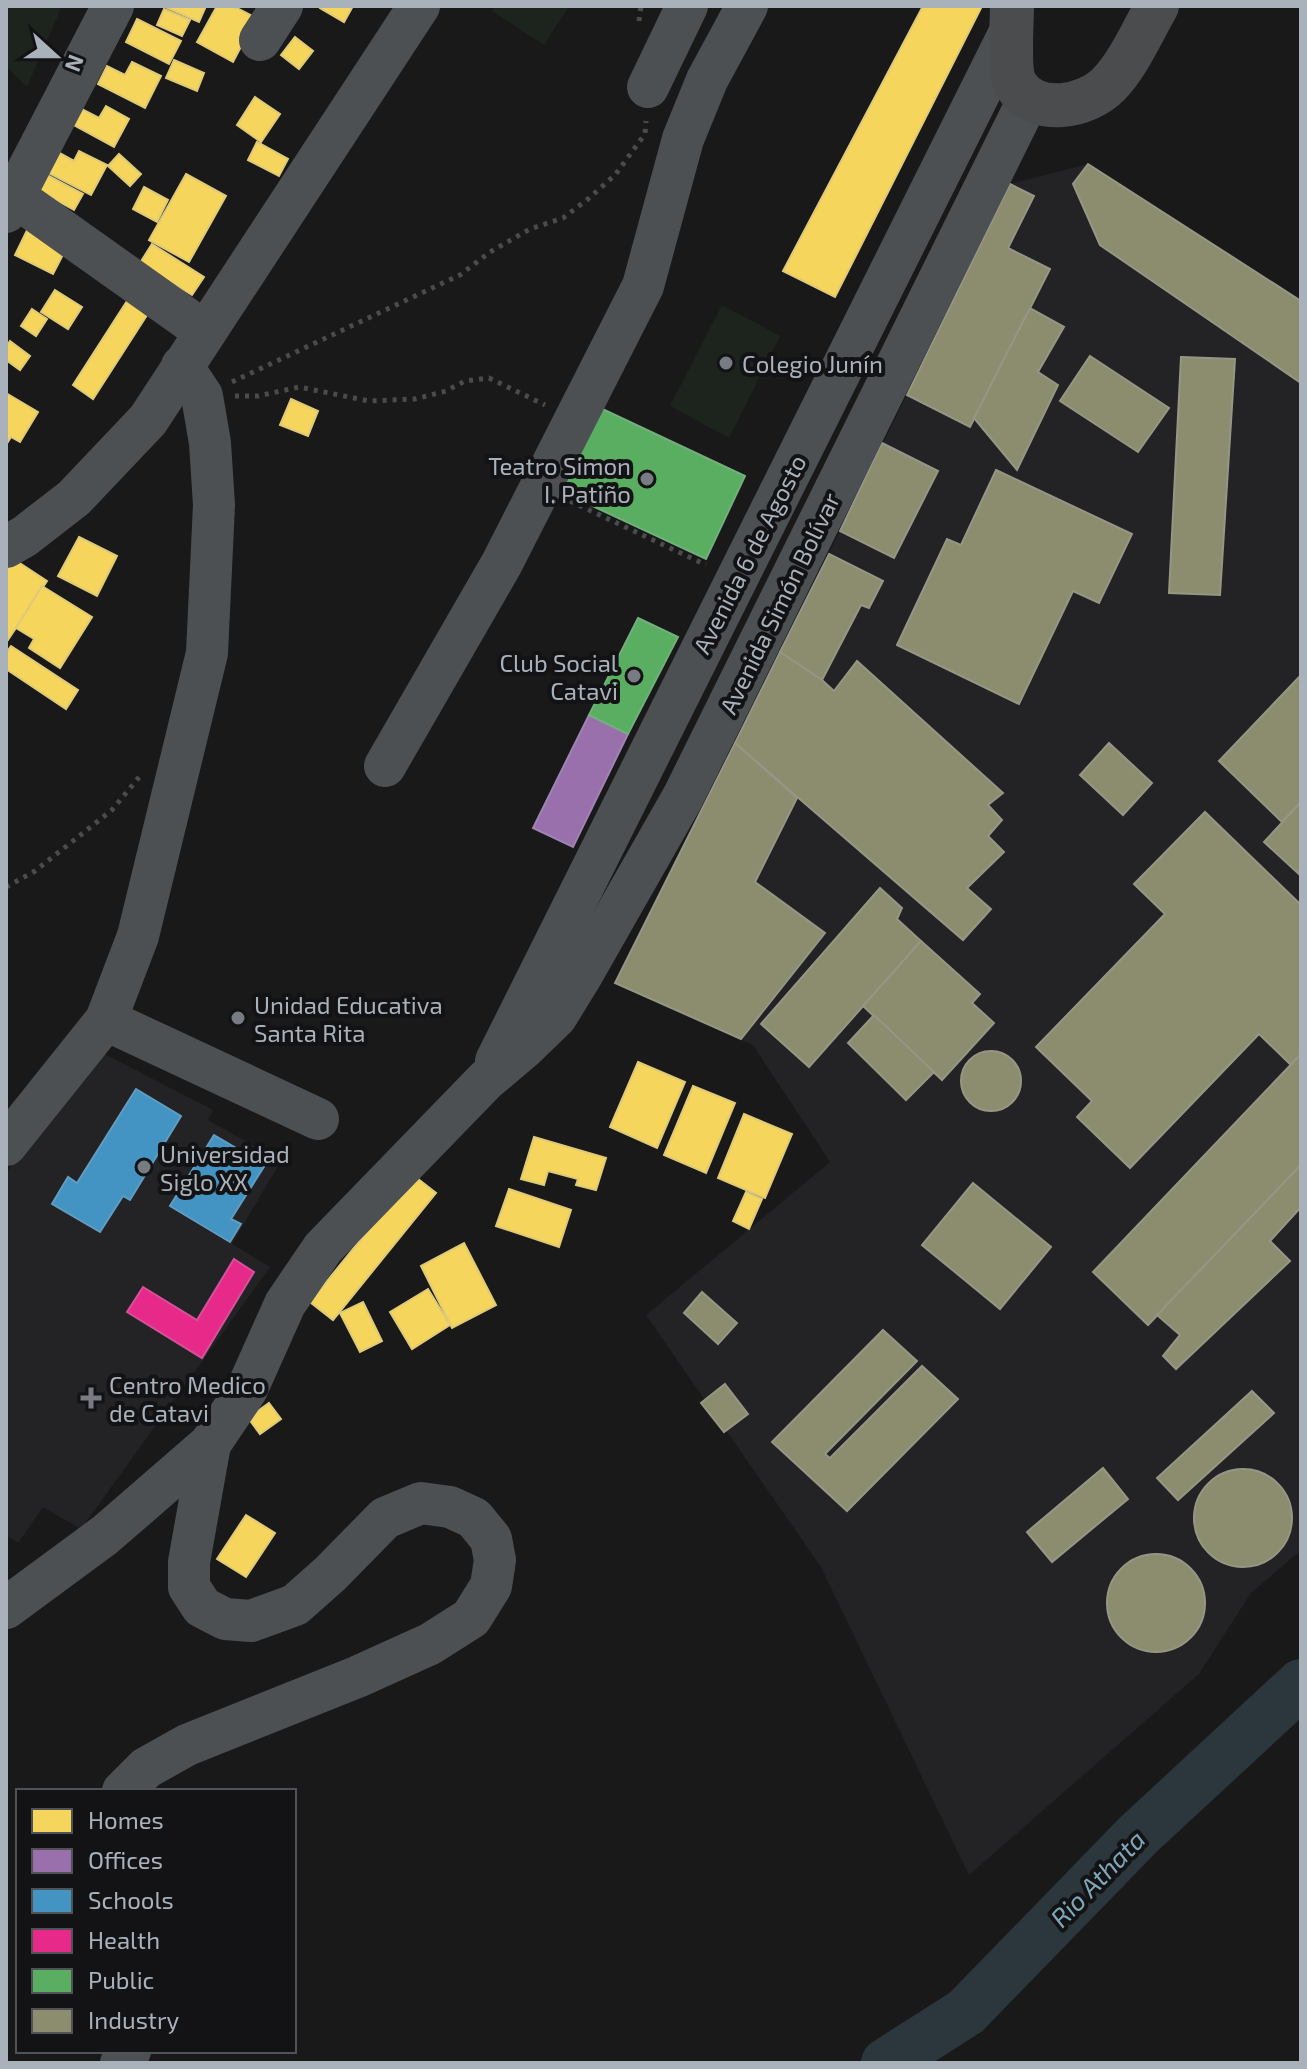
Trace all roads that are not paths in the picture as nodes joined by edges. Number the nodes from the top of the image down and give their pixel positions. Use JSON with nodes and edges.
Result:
{"nodes":[{"id":1,"x":113,"y":6,"type":"edge"},
{"id":2,"x":419,"y":6,"type":"edge"},
{"id":3,"x":687,"y":6,"type":"edge"},
{"id":4,"x":747,"y":6,"type":"edge"},
{"id":5,"x":1157,"y":6,"type":"edge"},
{"id":6,"x":1012,"y":17,"type":"edge"},
{"id":7,"x":648,"y":87,"type":"dead end"},
{"id":8,"x":1029,"y":98,"type":"junction"},
{"id":9,"x":10,"y":204,"type":"edge"},
{"id":10,"x":204,"y":331,"type":"junction"},
{"id":11,"x":192,"y":381,"type":"junction"},
{"id":12,"x":6,"y":547,"type":"edge"},
{"id":13,"x":385,"y":766,"type":"dead end"},
{"id":14,"x":106,"y":1020,"type":"junction"},
{"id":15,"x":486,"y":1080,"type":"junction"},
{"id":16,"x":318,"y":1119,"type":"dead end"},
{"id":17,"x":6,"y":1145,"type":"edge"},
{"id":18,"x":210,"y":1444,"type":"junction"},
{"id":19,"x":6,"y":1608,"type":"edge"},
{"id":20,"x":125,"y":1789,"type":"edge"}],
"edges":[{"from":1,"to":9,"type":"street"},
{"from":2,"to":10,"type":"street"},
{"from":3,"to":7,"type":"street"},
{"from":4,"to":13,"type":"street"},
{"from":5,"to":8,"type":"main road"},
{"from":6,"to":8,"type":"main road"},
{"from":6,"to":15,"type":"street","name":"Avenida 6 de Agosto"},
{"from":8,"to":15,"type":"street","name":"Avenida Simón Bolívar"},
{"from":9,"to":10,"type":"street"},
{"from":10,"to":11,"type":"street"},
{"from":11,"to":12,"type":"street"},
{"from":11,"to":14,"type":"street"},
{"from":14,"to":16,"type":"street"},
{"from":14,"to":17,"type":"street"},
{"from":15,"to":18,"type":"street"},
{"from":18,"to":19,"type":"street"},
{"from":18,"to":20,"type":"street"}]}
